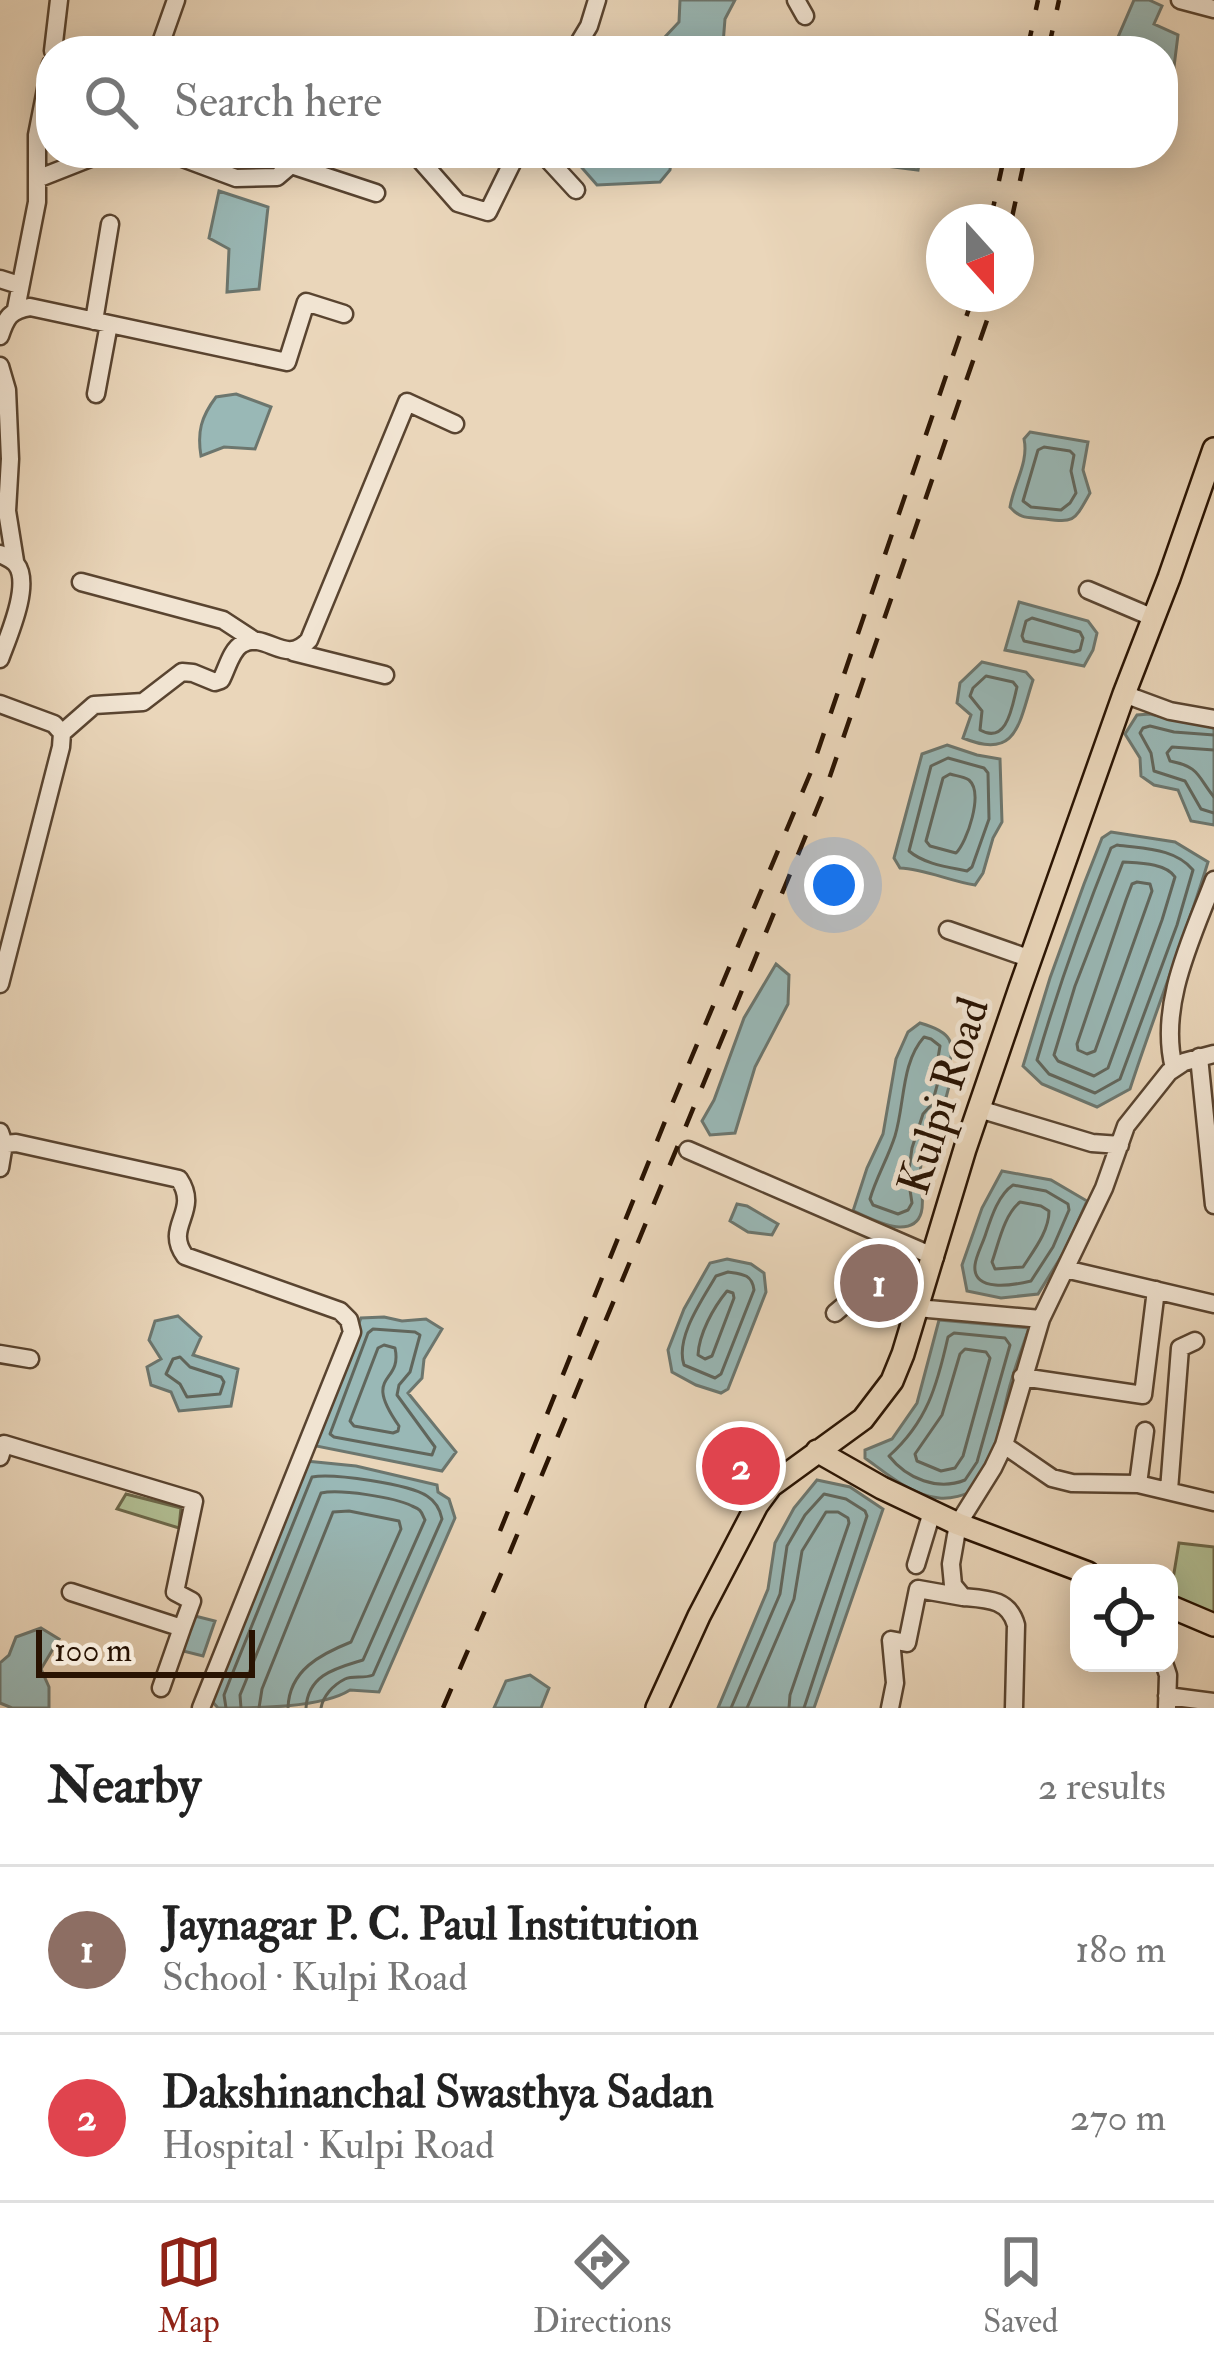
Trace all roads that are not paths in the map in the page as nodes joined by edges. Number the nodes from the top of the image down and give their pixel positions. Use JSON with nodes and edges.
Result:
{"nodes":[{"id":1,"x":59,"y":0,"type":"edge"},
{"id":2,"x":176,"y":0,"type":"edge"},
{"id":3,"x":597,"y":0,"type":"edge"},
{"id":4,"x":1180,"y":0,"type":"edge"},
{"id":5,"x":1214,"y":9,"type":"edge"},
{"id":6,"x":54,"y":36,"type":"edge"},
{"id":7,"x":163,"y":36,"type":"edge"},
{"id":8,"x":583,"y":36,"type":"edge"},
{"id":9,"x":37,"y":168,"type":"edge"},
{"id":10,"x":65,"y":168,"type":"edge"},
{"id":11,"x":209,"y":168,"type":"edge"},
{"id":12,"x":286,"y":168,"type":"edge"},
{"id":13,"x":316,"y":168,"type":"edge"},
{"id":14,"x":427,"y":168,"type":"edge"},
{"id":15,"x":510,"y":168,"type":"edge"},
{"id":16,"x":556,"y":168,"type":"edge"},
{"id":17,"x":37,"y":179,"type":"junction"},
{"id":18,"x":576,"y":190,"type":"dead end"},
{"id":19,"x":376,"y":193,"type":"dead end"},
{"id":20,"x":110,"y":224,"type":"dead end"},
{"id":21,"x":0,"y":279,"type":"edge"},
{"id":22,"x":20,"y":285,"type":"junction"},
{"id":23,"x":16,"y":309,"type":"junction"},
{"id":24,"x":344,"y":314,"type":"dead end"},
{"id":25,"x":102,"y":323,"type":"junction"},
{"id":26,"x":0,"y":336,"type":"edge"},
{"id":27,"x":0,"y":366,"type":"edge"},
{"id":28,"x":95,"y":394,"type":"dead end"},
{"id":29,"x":455,"y":424,"type":"dead end"},
{"id":30,"x":1214,"y":448,"type":"edge"},
{"id":31,"x":7,"y":558,"type":"edge"},
{"id":32,"x":81,"y":582,"type":"dead end"},
{"id":33,"x":1088,"y":590,"type":"dead end"},
{"id":34,"x":1154,"y":618,"type":"junction"},
{"id":35,"x":255,"y":641,"type":"junction"},
{"id":36,"x":292,"y":651,"type":"junction"},
{"id":37,"x":0,"y":658,"type":"edge"},
{"id":38,"x":386,"y":675,"type":"dead end"},
{"id":39,"x":1124,"y":694,"type":"junction"},
{"id":40,"x":0,"y":704,"type":"edge"},
{"id":41,"x":1214,"y":719,"type":"edge"},
{"id":42,"x":62,"y":733,"type":"junction"},
{"id":43,"x":1214,"y":880,"type":"edge"},
{"id":44,"x":949,"y":930,"type":"dead end"},
{"id":45,"x":1031,"y":958,"type":"junction"},
{"id":46,"x":0,"y":984,"type":"edge"},
{"id":47,"x":1207,"y":1055,"type":"edge"},
{"id":48,"x":1174,"y":1068,"type":"junction"},
{"id":49,"x":980,"y":1109,"type":"junction"},
{"id":50,"x":2,"y":1138,"type":"edge"},
{"id":51,"x":1120,"y":1145,"type":"junction"},
{"id":52,"x":688,"y":1150,"type":"dead end"},
{"id":53,"x":0,"y":1168,"type":"edge"},
{"id":54,"x":1214,"y":1205,"type":"edge"},
{"id":55,"x":934,"y":1257,"type":"junction"},
{"id":56,"x":1065,"y":1269,"type":"junction"},
{"id":57,"x":1156,"y":1290,"type":"junction"},
{"id":58,"x":1214,"y":1304,"type":"edge"},
{"id":59,"x":835,"y":1313,"type":"dead end"},
{"id":60,"x":915,"y":1313,"type":"junction"},
{"id":61,"x":1041,"y":1318,"type":"junction"},
{"id":62,"x":1195,"y":1341,"type":"dead end"},
{"id":63,"x":0,"y":1354,"type":"edge"},
{"id":64,"x":30,"y":1359,"type":"dead end"},
{"id":65,"x":1022,"y":1377,"type":"junction"},
{"id":66,"x":1145,"y":1431,"type":"dead end"},
{"id":67,"x":1004,"y":1445,"type":"junction"},
{"id":68,"x":818,"y":1451,"type":"junction"},
{"id":69,"x":0,"y":1457,"type":"edge"},
{"id":70,"x":1138,"y":1484,"type":"junction"},
{"id":71,"x":1169,"y":1490,"type":"junction"},
{"id":72,"x":1214,"y":1502,"type":"edge"},
{"id":73,"x":932,"y":1512,"type":"junction"},
{"id":74,"x":958,"y":1524,"type":"junction"},
{"id":75,"x":916,"y":1565,"type":"dead end"},
{"id":76,"x":1070,"y":1566,"type":"edge"},
{"id":77,"x":71,"y":1592,"type":"dead end"},
{"id":78,"x":963,"y":1597,"type":"junction"},
{"id":79,"x":1178,"y":1610,"type":"edge"},
{"id":80,"x":1214,"y":1624,"type":"edge"},
{"id":81,"x":182,"y":1628,"type":"junction"},
{"id":82,"x":1167,"y":1672,"type":"edge"},
{"id":83,"x":161,"y":1688,"type":"dead end"},
{"id":84,"x":1167,"y":1702,"type":"edge"},
{"id":85,"x":1214,"y":1702,"type":"edge"},
{"id":86,"x":201,"y":1708,"type":"edge"},
{"id":87,"x":657,"y":1708,"type":"edge"},
{"id":88,"x":890,"y":1708,"type":"edge"},
{"id":89,"x":1014,"y":1708,"type":"edge"}],
"edges":[{"from":1,"to":6,"type":"street"},
{"from":2,"to":7,"type":"street"},
{"from":3,"to":8,"type":"street"},
{"from":4,"to":5,"type":"street"},
{"from":9,"to":17,"type":"street"},
{"from":10,"to":17,"type":"street"},
{"from":11,"to":12,"type":"street"},
{"from":13,"to":19,"type":"street"},
{"from":14,"to":15,"type":"street"},
{"from":16,"to":18,"type":"street"},
{"from":17,"to":22,"type":"street"},
{"from":20,"to":25,"type":"street"},
{"from":21,"to":22,"type":"street"},
{"from":22,"to":23,"type":"street"},
{"from":23,"to":25,"type":"street"},
{"from":23,"to":26,"type":"street"},
{"from":24,"to":25,"type":"street"},
{"from":25,"to":28,"type":"street"},
{"from":27,"to":31,"type":"street"},
{"from":29,"to":36,"type":"street"},
{"from":30,"to":34,"type":"main road","name":"Kulpi Road"},
{"from":31,"to":37,"type":"street"},
{"from":32,"to":35,"type":"street"},
{"from":33,"to":34,"type":"street"},
{"from":34,"to":39,"type":"main road","name":"Kulpi Road"},
{"from":35,"to":36,"type":"street"},
{"from":35,"to":42,"type":"street"},
{"from":36,"to":38,"type":"street"},
{"from":39,"to":41,"type":"street"},
{"from":39,"to":45,"type":"main road","name":"Kulpi Road"},
{"from":40,"to":42,"type":"street"},
{"from":42,"to":46,"type":"street"},
{"from":43,"to":48,"type":"street"},
{"from":44,"to":45,"type":"street"},
{"from":45,"to":49,"type":"main road","name":"Kulpi Road"},
{"from":47,"to":48,"type":"street"},
{"from":47,"to":54,"type":"street"},
{"from":48,"to":51,"type":"street"},
{"from":49,"to":51,"type":"street"},
{"from":49,"to":55,"type":"main road","name":"Kulpi Road"},
{"from":50,"to":53,"type":"street"},
{"from":50,"to":86,"type":"street"},
{"from":51,"to":56,"type":"street"},
{"from":52,"to":55,"type":"street"},
{"from":55,"to":60,"type":"main road","name":"Kulpi Road"},
{"from":56,"to":57,"type":"street"},
{"from":56,"to":61,"type":"street"},
{"from":57,"to":58,"type":"street"},
{"from":57,"to":65,"type":"street"},
{"from":59,"to":60,"type":"street"},
{"from":60,"to":61,"type":"street"},
{"from":60,"to":68,"type":"main road","name":"Kulpi Road"},
{"from":61,"to":65,"type":"street"},
{"from":62,"to":71,"type":"street"},
{"from":63,"to":64,"type":"street"},
{"from":65,"to":67,"type":"street"},
{"from":66,"to":70,"type":"street"},
{"from":67,"to":70,"type":"street"},
{"from":67,"to":74,"type":"street"},
{"from":68,"to":73,"type":"main road"},
{"from":68,"to":87,"type":"main road","name":"Kulpi Road"},
{"from":69,"to":81,"type":"street"},
{"from":70,"to":71,"type":"street"},
{"from":71,"to":72,"type":"street"},
{"from":73,"to":74,"type":"main road"},
{"from":73,"to":75,"type":"street"},
{"from":74,"to":76,"type":"main road"},
{"from":74,"to":78,"type":"street"},
{"from":77,"to":81,"type":"street"},
{"from":78,"to":88,"type":"street"},
{"from":78,"to":89,"type":"street"},
{"from":79,"to":80,"type":"main road"},
{"from":81,"to":83,"type":"street"},
{"from":82,"to":84,"type":"street"},
{"from":84,"to":85,"type":"street"}]}
